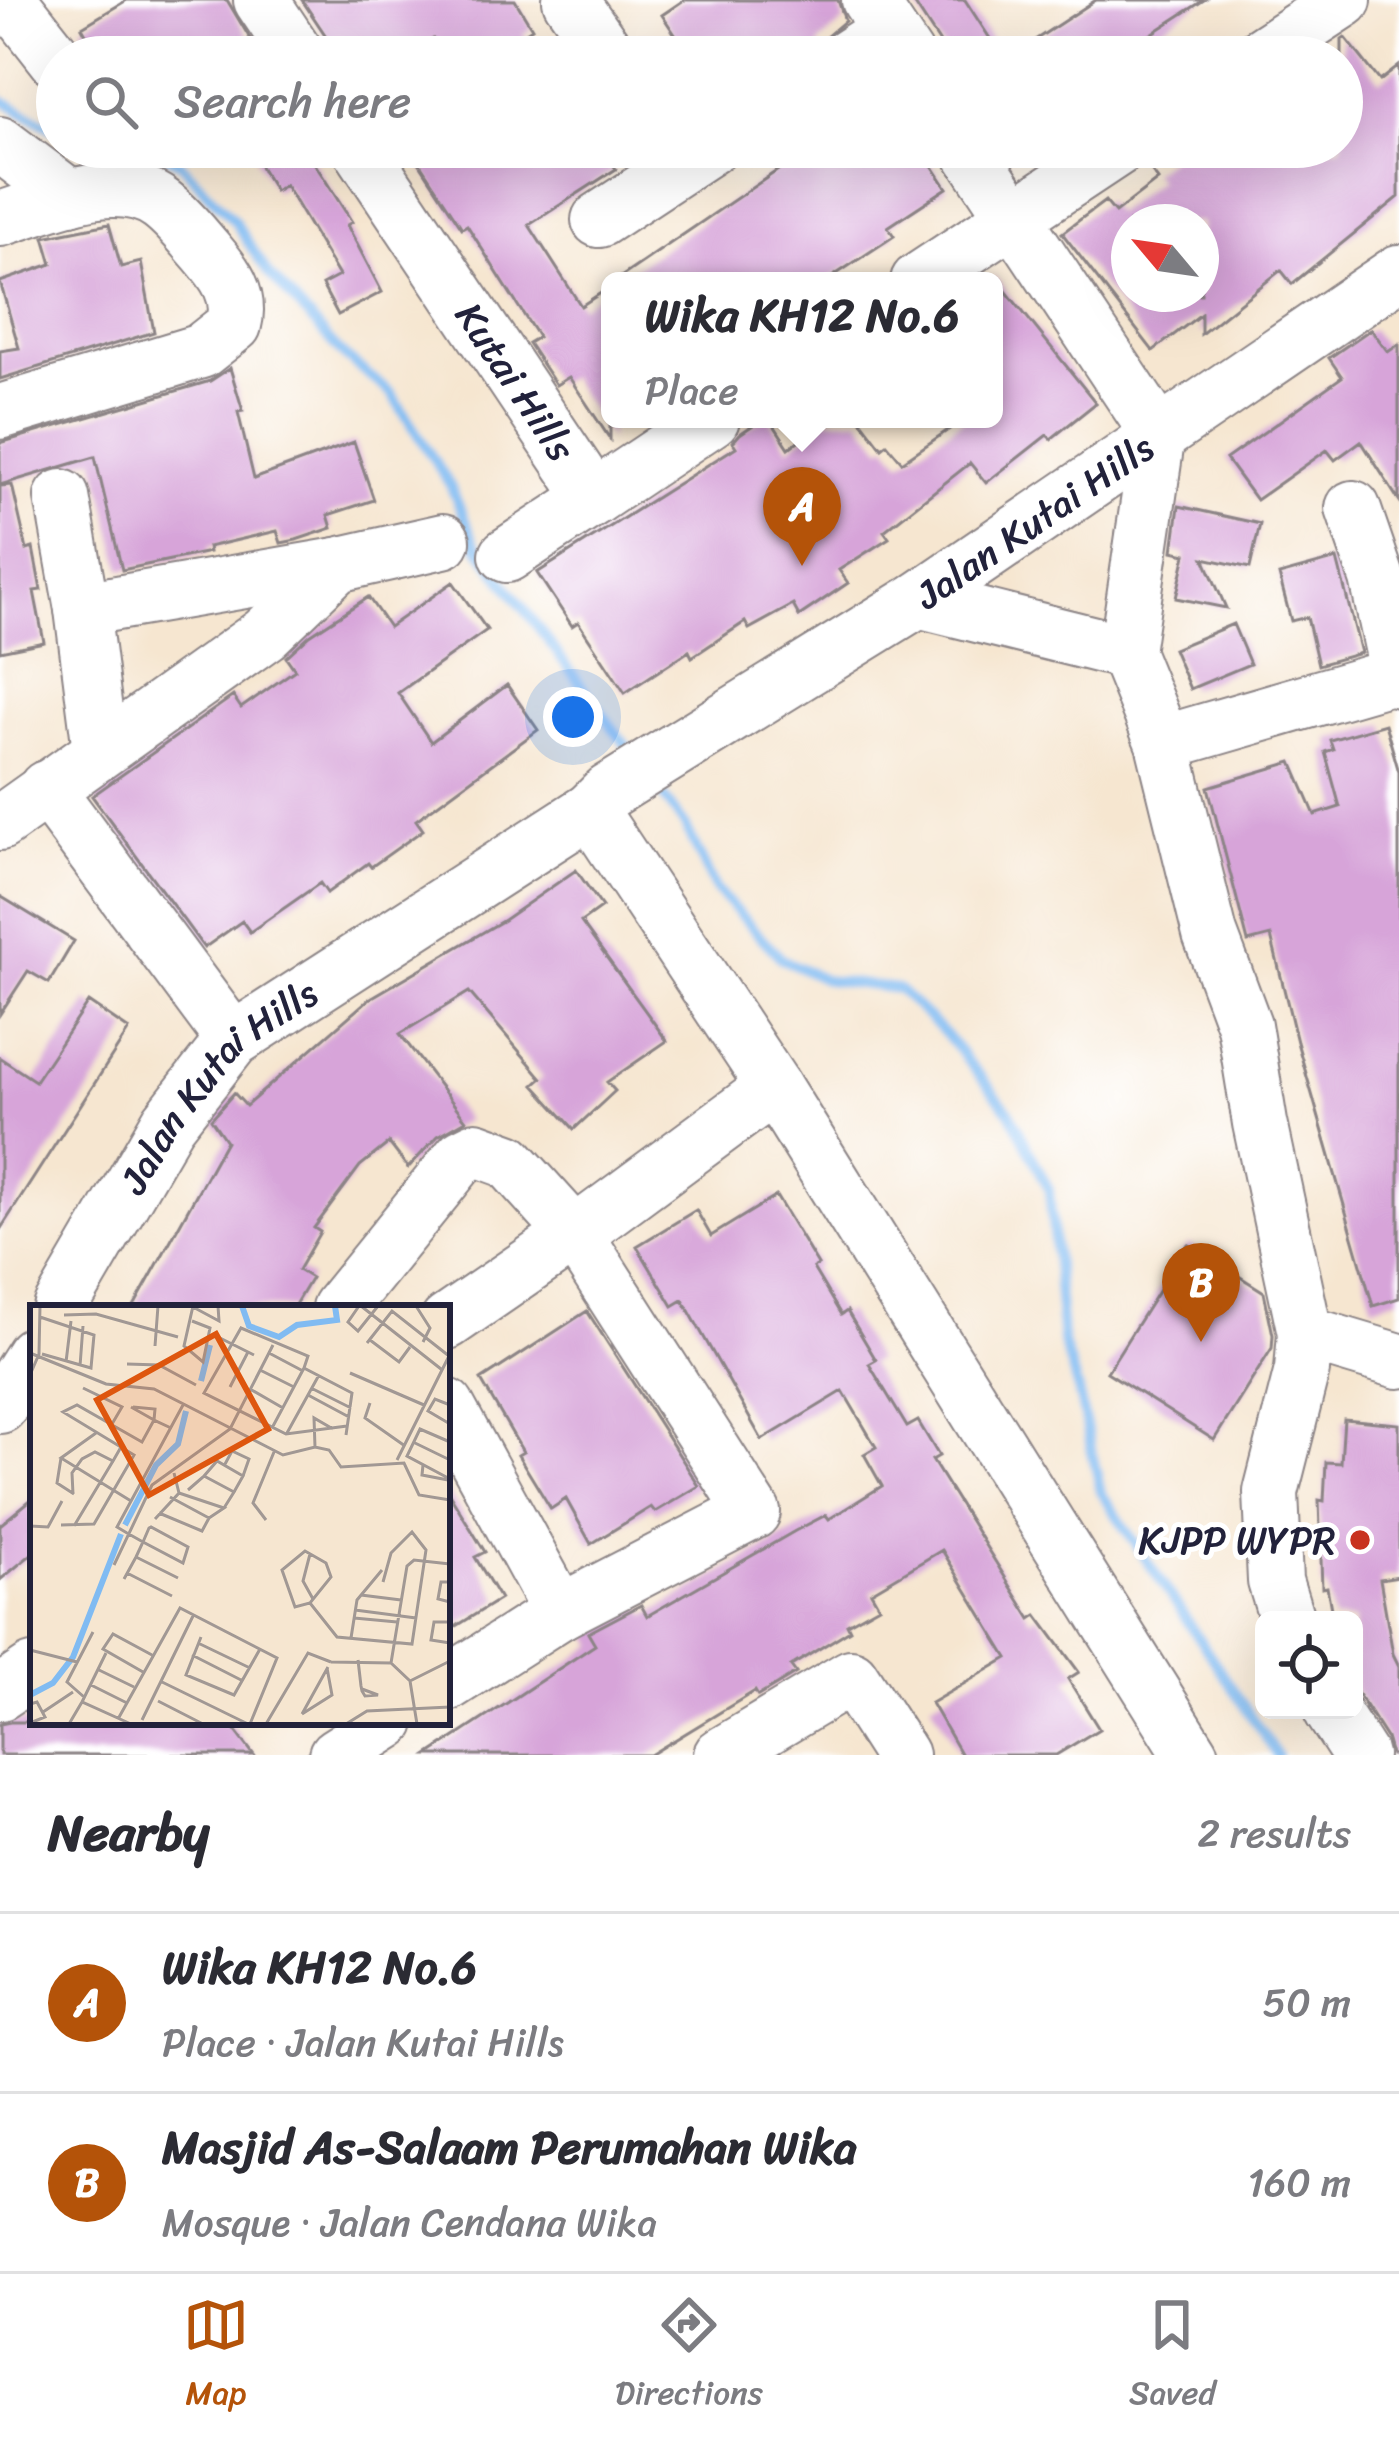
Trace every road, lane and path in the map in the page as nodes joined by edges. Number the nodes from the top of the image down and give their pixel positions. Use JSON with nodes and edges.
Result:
{"nodes":[{"id":1,"x":261,"y":0,"type":"edge"},
{"id":2,"x":570,"y":0,"type":"edge"},
{"id":3,"x":1344,"y":0,"type":"edge"},
{"id":4,"x":21,"y":4,"type":"edge"},
{"id":5,"x":42,"y":36,"type":"edge"},
{"id":6,"x":285,"y":36,"type":"edge"},
{"id":7,"x":595,"y":36,"type":"edge"},
{"id":8,"x":1289,"y":36,"type":"edge"},
{"id":9,"x":6,"y":155,"type":"edge"},
{"id":10,"x":373,"y":168,"type":"edge"},
{"id":11,"x":668,"y":168,"type":"edge"},
{"id":12,"x":982,"y":168,"type":"edge"},
{"id":13,"x":1088,"y":168,"type":"edge"},
{"id":14,"x":70,"y":197,"type":"junction"},
{"id":15,"x":1014,"y":217,"type":"junction"},
{"id":16,"x":0,"y":219,"type":"edge"},
{"id":17,"x":598,"y":220,"type":"dead end"},
{"id":18,"x":932,"y":272,"type":"edge"},
{"id":19,"x":1399,"y":272,"type":"edge"},
{"id":20,"x":0,"y":412,"type":"edge"},
{"id":21,"x":699,"y":428,"type":"edge"},
{"id":22,"x":1158,"y":434,"type":"junction"},
{"id":23,"x":62,"y":497,"type":"dead end"},
{"id":24,"x":594,"y":498,"type":"junction"},
{"id":25,"x":1353,"y":508,"type":"dead end"},
{"id":26,"x":443,"y":541,"type":"dead end"},
{"id":27,"x":507,"y":555,"type":"dead end"},
{"id":28,"x":337,"y":566,"type":"junction"},
{"id":29,"x":1388,"y":570,"type":"edge"},
{"id":30,"x":918,"y":600,"type":"junction"},
{"id":31,"x":82,"y":609,"type":"junction"},
{"id":32,"x":1126,"y":652,"type":"junction"},
{"id":33,"x":1398,"y":678,"type":"edge"},
{"id":34,"x":1163,"y":743,"type":"junction"},
{"id":35,"x":100,"y":750,"type":"junction"},
{"id":36,"x":46,"y":788,"type":"junction"},
{"id":37,"x":599,"y":801,"type":"junction"},
{"id":38,"x":0,"y":823,"type":"edge"},
{"id":39,"x":233,"y":1040,"type":"junction"},
{"id":40,"x":774,"y":1087,"type":"junction"},
{"id":41,"x":575,"y":1234,"type":"junction"},
{"id":42,"x":62,"y":1305,"type":"edge"},
{"id":43,"x":341,"y":1305,"type":"edge"},
{"id":44,"x":450,"y":1320,"type":"edge"},
{"id":45,"x":1304,"y":1333,"type":"junction"},
{"id":46,"x":30,"y":1359,"type":"edge"},
{"id":47,"x":1399,"y":1361,"type":"edge"},
{"id":48,"x":0,"y":1406,"type":"edge"},
{"id":49,"x":450,"y":1411,"type":"edge"},
{"id":50,"x":1284,"y":1611,"type":"edge"},
{"id":51,"x":560,"y":1612,"type":"junction"},
{"id":52,"x":30,"y":1672,"type":"edge"},
{"id":53,"x":450,"y":1682,"type":"edge"},
{"id":54,"x":0,"y":1693,"type":"edge"},
{"id":55,"x":1336,"y":1719,"type":"edge"},
{"id":56,"x":721,"y":1755,"type":"edge"},
{"id":57,"x":901,"y":1755,"type":"edge"},
{"id":58,"x":1192,"y":1755,"type":"edge"},
{"id":59,"x":1360,"y":1755,"type":"edge"}],
"edges":[{"from":1,"to":6,"type":"street"},
{"from":2,"to":7,"type":"street"},
{"from":3,"to":8,"type":"street"},
{"from":4,"to":5,"type":"street"},
{"from":9,"to":14,"type":"street"},
{"from":10,"to":24,"type":"street","name":"Kutai Hills"},
{"from":11,"to":17,"type":"street"},
{"from":12,"to":15,"type":"street"},
{"from":13,"to":15,"type":"street"},
{"from":14,"to":16,"type":"street"},
{"from":14,"to":20,"type":"street"},
{"from":15,"to":18,"type":"street"},
{"from":15,"to":22,"type":"street"},
{"from":19,"to":22,"type":"street","name":"Jalan Kutai Hills"},
{"from":21,"to":24,"type":"street","name":"Kutai Hills"},
{"from":22,"to":30,"type":"street","name":"Jalan Kutai Hills"},
{"from":22,"to":32,"type":"street"},
{"from":23,"to":31,"type":"street"},
{"from":24,"to":27,"type":"street"},
{"from":25,"to":29,"type":"street"},
{"from":26,"to":28,"type":"street"},
{"from":28,"to":31,"type":"street"},
{"from":28,"to":35,"type":"street"},
{"from":29,"to":33,"type":"street"},
{"from":30,"to":32,"type":"street"},
{"from":30,"to":37,"type":"street","name":"Jalan Kutai Hills"},
{"from":31,"to":35,"type":"street"},
{"from":32,"to":34,"type":"street"},
{"from":33,"to":34,"type":"street"},
{"from":34,"to":45,"type":"street"},
{"from":35,"to":36,"type":"street"},
{"from":36,"to":38,"type":"street"},
{"from":36,"to":39,"type":"street"},
{"from":37,"to":39,"type":"street","name":"Jalan Kutai Hills"},
{"from":37,"to":40,"type":"street"},
{"from":39,"to":42,"type":"street","name":"Jalan Kutai Hills"},
{"from":40,"to":41,"type":"street"},
{"from":40,"to":58,"type":"street"},
{"from":41,"to":43,"type":"street"},
{"from":41,"to":44,"type":"street"},
{"from":41,"to":51,"type":"street"},
{"from":45,"to":47,"type":"street"},
{"from":45,"to":50,"type":"street"},
{"from":46,"to":48,"type":"street"},
{"from":49,"to":51,"type":"street"},
{"from":51,"to":53,"type":"street"},
{"from":52,"to":54,"type":"street"},
{"from":55,"to":59,"type":"street"},
{"from":56,"to":57,"type":"street"}]}
